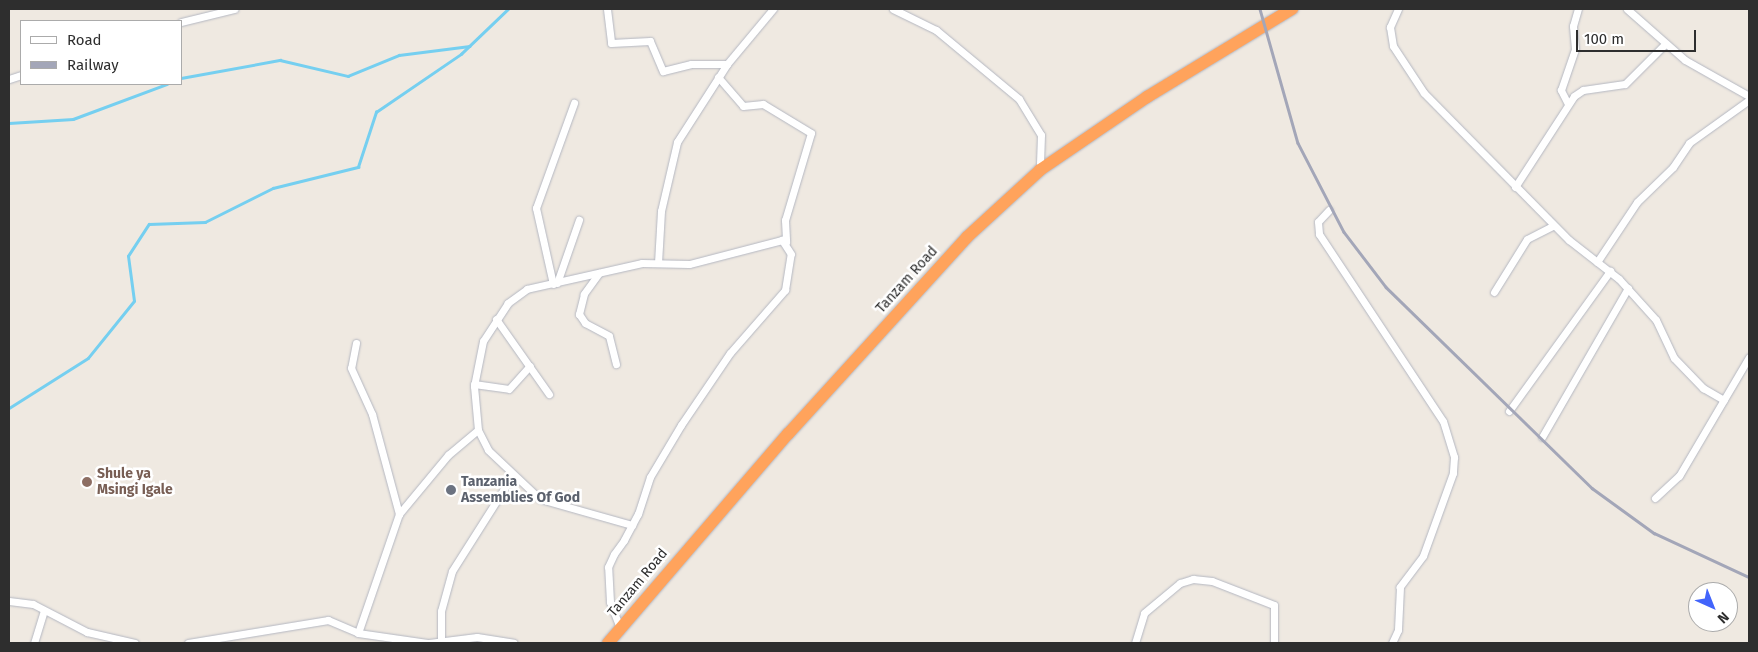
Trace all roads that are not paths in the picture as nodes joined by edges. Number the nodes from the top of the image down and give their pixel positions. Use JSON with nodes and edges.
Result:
{"nodes":[{"id":1,"x":234,"y":9,"type":"edge"},
{"id":2,"x":608,"y":9,"type":"edge"},
{"id":3,"x":772,"y":9,"type":"edge"},
{"id":4,"x":893,"y":9,"type":"edge"},
{"id":5,"x":1292,"y":9,"type":"edge"},
{"id":6,"x":1398,"y":9,"type":"edge"},
{"id":7,"x":1578,"y":9,"type":"edge"},
{"id":8,"x":1628,"y":9,"type":"edge"},
{"id":9,"x":182,"y":22,"type":"edge"},
{"id":10,"x":1665,"y":44,"type":"junction"},
{"id":11,"x":727,"y":64,"type":"junction"},
{"id":12,"x":718,"y":77,"type":"junction"},
{"id":13,"x":1749,"y":96,"type":"edge"},
{"id":14,"x":1749,"y":100,"type":"edge"},
{"id":15,"x":574,"y":103,"type":"dead end"},
{"id":16,"x":1568,"y":104,"type":"junction"},
{"id":17,"x":1040,"y":170,"type":"junction"},
{"id":18,"x":1515,"y":187,"type":"junction"},
{"id":19,"x":1329,"y":210,"type":"dead end"},
{"id":20,"x":579,"y":220,"type":"dead end"},
{"id":21,"x":1554,"y":225,"type":"junction"},
{"id":22,"x":786,"y":242,"type":"junction"},
{"id":23,"x":1597,"y":262,"type":"junction"},
{"id":24,"x":658,"y":263,"type":"junction"},
{"id":25,"x":1610,"y":271,"type":"junction"},
{"id":26,"x":599,"y":273,"type":"junction"},
{"id":27,"x":555,"y":283,"type":"junction"},
{"id":28,"x":1628,"y":288,"type":"junction"},
{"id":29,"x":1494,"y":292,"type":"dead end"},
{"id":30,"x":496,"y":319,"type":"junction"},
{"id":31,"x":356,"y":343,"type":"dead end"},
{"id":32,"x":1749,"y":357,"type":"edge"},
{"id":33,"x":616,"y":364,"type":"dead end"},
{"id":34,"x":530,"y":366,"type":"junction"},
{"id":35,"x":474,"y":384,"type":"junction"},
{"id":36,"x":549,"y":394,"type":"dead end"},
{"id":37,"x":1724,"y":400,"type":"junction"},
{"id":38,"x":1509,"y":411,"type":"dead end"},
{"id":39,"x":478,"y":430,"type":"junction"},
{"id":40,"x":1542,"y":437,"type":"dead end"},
{"id":41,"x":513,"y":475,"type":"junction"},
{"id":42,"x":1656,"y":498,"type":"dead end"},
{"id":43,"x":399,"y":514,"type":"junction"},
{"id":44,"x":632,"y":525,"type":"junction"},
{"id":45,"x":9,"y":601,"type":"edge"},
{"id":46,"x":44,"y":611,"type":"junction"},
{"id":47,"x":620,"y":628,"type":"junction"},
{"id":48,"x":358,"y":633,"type":"junction"},
{"id":49,"x":441,"y":639,"type":"junction"},
{"id":50,"x":120,"y":642,"type":"edge"},
{"id":51,"x":34,"y":643,"type":"edge"},
{"id":52,"x":135,"y":643,"type":"edge"},
{"id":53,"x":188,"y":643,"type":"edge"},
{"id":54,"x":428,"y":643,"type":"edge"},
{"id":55,"x":514,"y":643,"type":"edge"},
{"id":56,"x":608,"y":643,"type":"edge"},
{"id":57,"x":1135,"y":643,"type":"edge"},
{"id":58,"x":1274,"y":643,"type":"edge"},
{"id":59,"x":1392,"y":643,"type":"edge"}],
"edges":[{"from":1,"to":9,"type":"street"},
{"from":2,"to":11,"type":"street"},
{"from":3,"to":11,"type":"street"},
{"from":4,"to":17,"type":"street"},
{"from":5,"to":17,"type":"highway","name":"Tanzam Road"},
{"from":6,"to":18,"type":"street"},
{"from":7,"to":16,"type":"street"},
{"from":8,"to":10,"type":"street"},
{"from":10,"to":13,"type":"street"},
{"from":10,"to":16,"type":"street"},
{"from":11,"to":12,"type":"street"},
{"from":12,"to":22,"type":"street"},
{"from":12,"to":24,"type":"street"},
{"from":14,"to":23,"type":"street"},
{"from":15,"to":27,"type":"street"},
{"from":16,"to":18,"type":"street"},
{"from":17,"to":47,"type":"highway","name":"Tanzam Road"},
{"from":18,"to":21,"type":"street"},
{"from":19,"to":59,"type":"street"},
{"from":20,"to":27,"type":"street"},
{"from":21,"to":23,"type":"street"},
{"from":21,"to":29,"type":"street"},
{"from":22,"to":24,"type":"street"},
{"from":22,"to":44,"type":"street"},
{"from":23,"to":25,"type":"street"},
{"from":24,"to":26,"type":"street"},
{"from":25,"to":28,"type":"street"},
{"from":25,"to":38,"type":"street"},
{"from":26,"to":27,"type":"street"},
{"from":26,"to":33,"type":"street"},
{"from":27,"to":30,"type":"street"},
{"from":28,"to":37,"type":"street"},
{"from":28,"to":40,"type":"street"},
{"from":30,"to":34,"type":"street"},
{"from":30,"to":35,"type":"street"},
{"from":31,"to":43,"type":"street"},
{"from":32,"to":37,"type":"street"},
{"from":34,"to":35,"type":"street"},
{"from":34,"to":36,"type":"street"},
{"from":35,"to":39,"type":"street"},
{"from":37,"to":42,"type":"street"},
{"from":39,"to":41,"type":"street"},
{"from":39,"to":43,"type":"street"},
{"from":41,"to":44,"type":"street"},
{"from":41,"to":49,"type":"street"},
{"from":43,"to":48,"type":"street"},
{"from":44,"to":47,"type":"street"},
{"from":45,"to":46,"type":"street"},
{"from":46,"to":50,"type":"street"},
{"from":46,"to":51,"type":"street"},
{"from":47,"to":56,"type":"highway","name":"Tanzam Road"},
{"from":48,"to":53,"type":"street"},
{"from":48,"to":54,"type":"street"},
{"from":49,"to":54,"type":"street"},
{"from":49,"to":55,"type":"street"},
{"from":50,"to":52,"type":"street"},
{"from":57,"to":58,"type":"street"}]}
